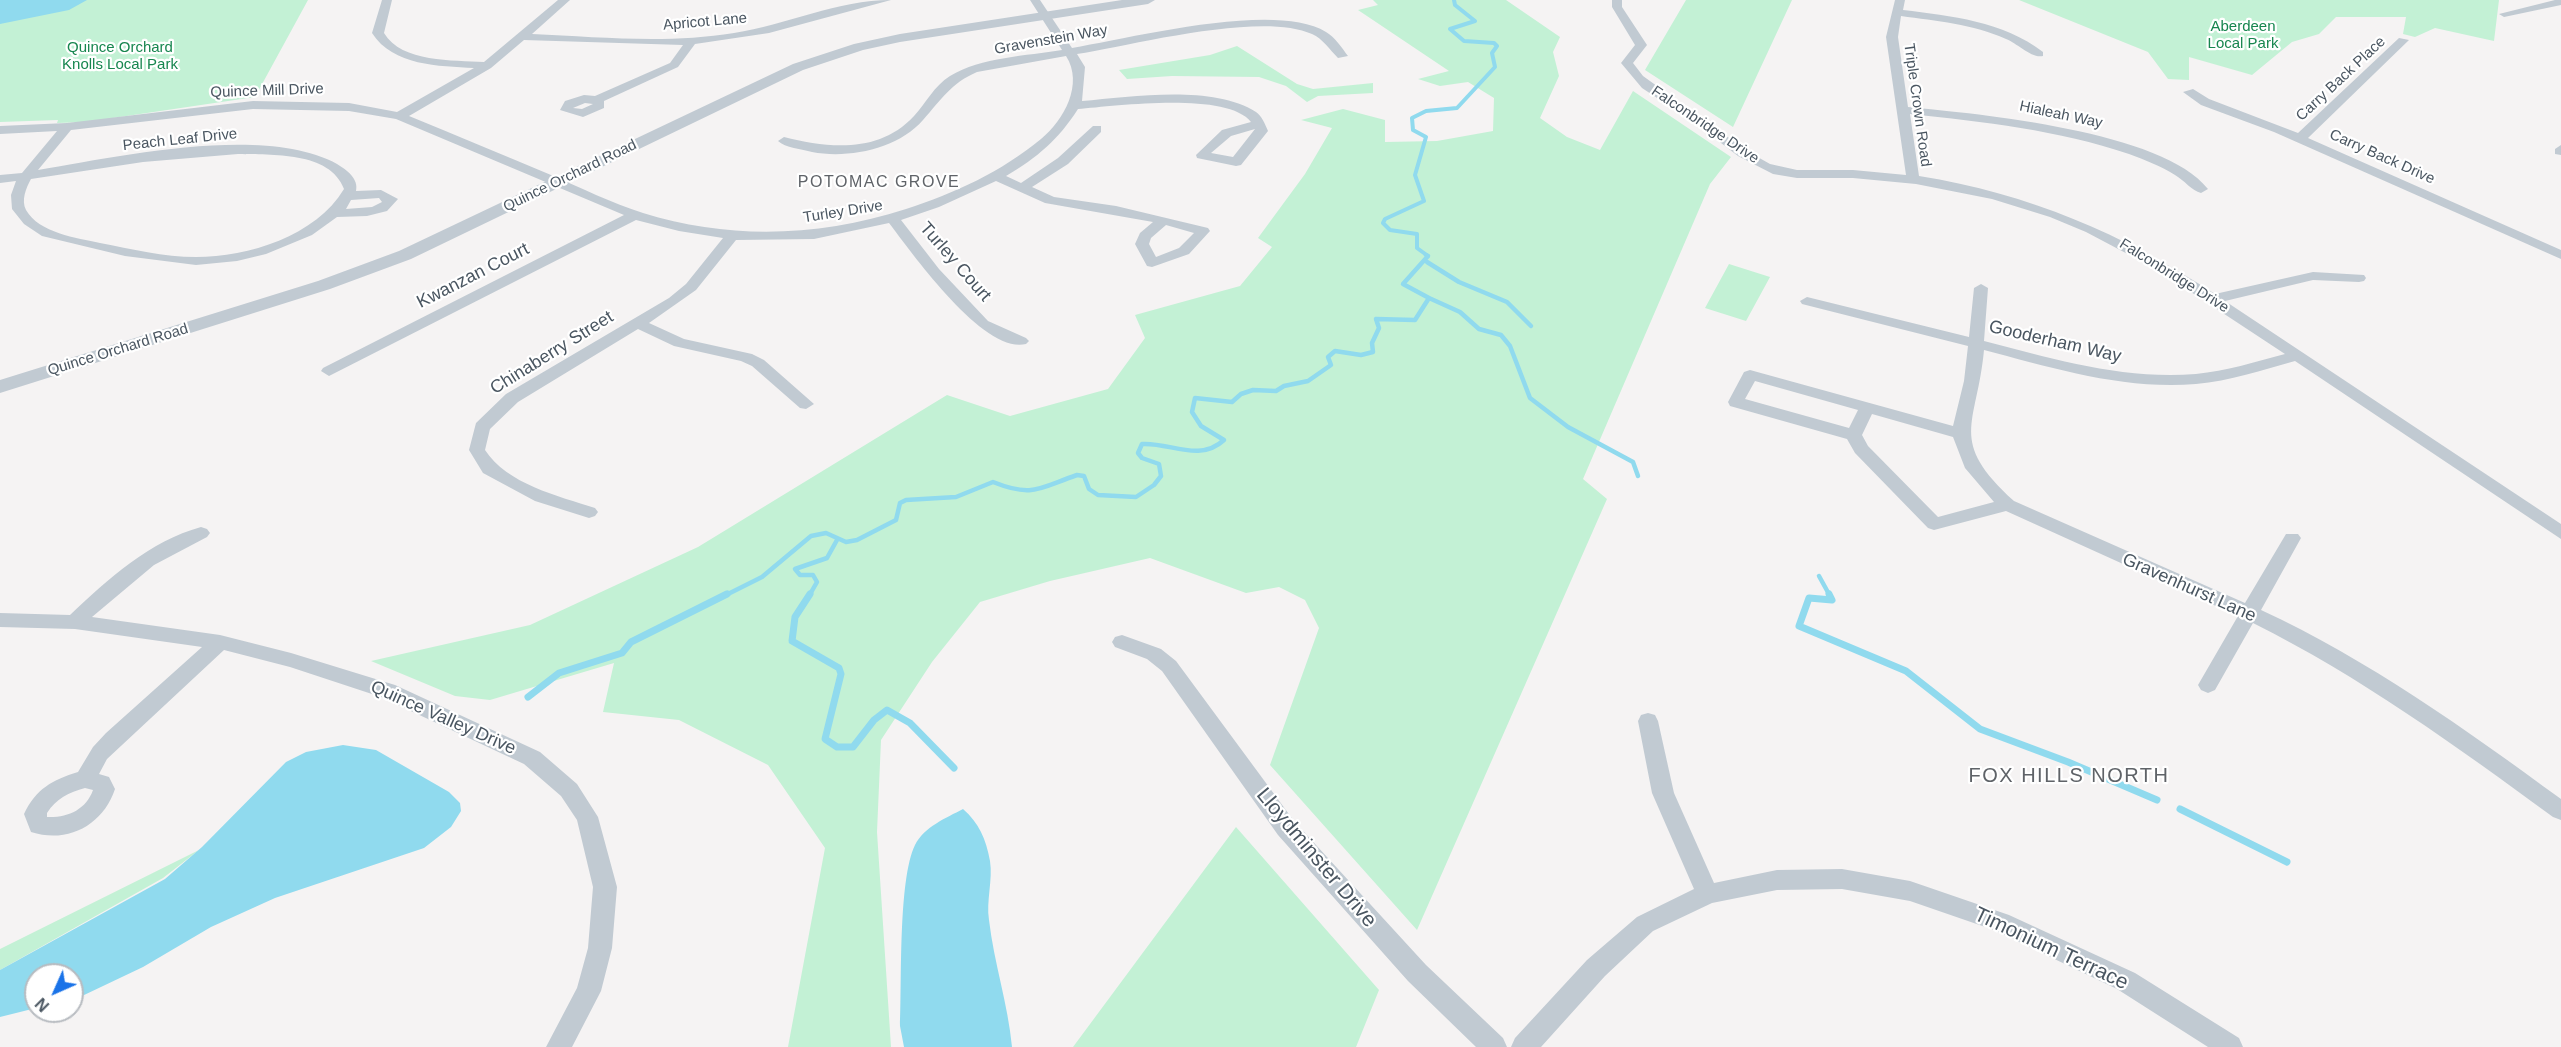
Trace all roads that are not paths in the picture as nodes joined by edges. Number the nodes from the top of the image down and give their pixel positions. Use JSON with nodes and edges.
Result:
{"nodes":[{"id":1,"x":387,"y":0,"type":"edge"},
{"id":2,"x":565,"y":0,"type":"edge"},
{"id":3,"x":886,"y":0,"type":"edge"},
{"id":4,"x":1035,"y":0,"type":"edge"},
{"id":5,"x":1148,"y":0,"type":"edge"},
{"id":6,"x":1617,"y":0,"type":"edge"},
{"id":7,"x":2561,"y":2,"type":"edge"},
{"id":8,"x":1898,"y":6,"type":"edge"},
{"id":9,"x":2504,"y":14,"type":"dead end"},
{"id":10,"x":1045,"y":16,"type":"junction"},
{"id":11,"x":523,"y":37,"type":"junction"},
{"id":12,"x":2403,"y":40,"type":"dead end"},
{"id":13,"x":691,"y":41,"type":"junction"},
{"id":14,"x":1070,"y":52,"type":"junction"},
{"id":15,"x":2039,"y":54,"type":"dead end"},
{"id":16,"x":1342,"y":56,"type":"dead end"},
{"id":17,"x":487,"y":66,"type":"junction"},
{"id":18,"x":2190,"y":92,"type":"dead end"},
{"id":19,"x":597,"y":100,"type":"dead end"},
{"id":20,"x":1077,"y":105,"type":"junction"},
{"id":21,"x":1903,"y":110,"type":"junction"},
{"id":22,"x":399,"y":116,"type":"junction"},
{"id":23,"x":1259,"y":125,"type":"dead end"},
{"id":24,"x":67,"y":127,"type":"junction"},
{"id":25,"x":1097,"y":129,"type":"dead end"},
{"id":26,"x":0,"y":130,"type":"edge"},
{"id":27,"x":2300,"y":139,"type":"junction"},
{"id":28,"x":784,"y":141,"type":"dead end"},
{"id":29,"x":26,"y":176,"type":"junction"},
{"id":30,"x":995,"y":176,"type":"junction"},
{"id":31,"x":0,"y":179,"type":"edge"},
{"id":32,"x":1913,"y":179,"type":"junction"},
{"id":33,"x":558,"y":181,"type":"junction"},
{"id":34,"x":1022,"y":188,"type":"junction"},
{"id":35,"x":2201,"y":189,"type":"dead end"},
{"id":36,"x":348,"y":196,"type":"junction"},
{"id":37,"x":336,"y":213,"type":"junction"},
{"id":38,"x":634,"y":215,"type":"junction"},
{"id":39,"x":894,"y":220,"type":"junction"},
{"id":40,"x":1163,"y":220,"type":"dead end"},
{"id":41,"x":732,"y":236,"type":"junction"},
{"id":42,"x":2561,"y":255,"type":"edge"},
{"id":43,"x":2360,"y":278,"type":"dead end"},
{"id":44,"x":1981,"y":288,"type":"dead end"},
{"id":45,"x":2213,"y":299,"type":"junction"},
{"id":46,"x":1807,"y":302,"type":"dead end"},
{"id":47,"x":637,"y":323,"type":"junction"},
{"id":48,"x":1021,"y":340,"type":"dead end"},
{"id":49,"x":1976,"y":344,"type":"junction"},
{"id":50,"x":2297,"y":356,"type":"junction"},
{"id":51,"x":329,"y":371,"type":"dead end"},
{"id":52,"x":0,"y":387,"type":"edge"},
{"id":53,"x":806,"y":404,"type":"dead end"},
{"id":54,"x":1867,"y":408,"type":"junction"},
{"id":55,"x":1960,"y":433,"type":"junction"},
{"id":56,"x":1854,"y":435,"type":"junction"},
{"id":57,"x":2008,"y":506,"type":"junction"},
{"id":58,"x":590,"y":512,"type":"dead end"},
{"id":59,"x":201,"y":533,"type":"dead end"},
{"id":60,"x":2561,"y":533,"type":"edge"},
{"id":61,"x":2292,"y":538,"type":"dead end"},
{"id":62,"x":2248,"y":614,"type":"junction"},
{"id":63,"x":0,"y":620,"type":"edge"},
{"id":64,"x":75,"y":622,"type":"junction"},
{"id":65,"x":220,"y":642,"type":"junction"},
{"id":66,"x":1122,"y":642,"type":"dead end"},
{"id":67,"x":2208,"y":685,"type":"dead end"},
{"id":68,"x":1648,"y":721,"type":"dead end"},
{"id":69,"x":85,"y":779,"type":"dead end"},
{"id":70,"x":2561,"y":811,"type":"edge"},
{"id":71,"x":1708,"y":894,"type":"junction"},
{"id":72,"x":559,"y":1047,"type":"edge"},
{"id":73,"x":1494,"y":1047,"type":"edge"},
{"id":74,"x":1524,"y":1047,"type":"edge"},
{"id":75,"x":2230,"y":1047,"type":"edge"}],
"edges":[{"from":1,"to":17,"type":"street"},
{"from":2,"to":11,"type":"street"},
{"from":3,"to":13,"type":"street","name":"Apricot Lane"},
{"from":4,"to":10,"type":"street","name":"Turley Drive"},
{"from":5,"to":10,"type":"street","name":"Quince Orchard Road"},
{"from":6,"to":32,"type":"street","name":"Falconbridge Drive"},
{"from":7,"to":9,"type":"street"},
{"from":8,"to":15,"type":"street"},
{"from":8,"to":21,"type":"street","name":"Triple Crown Road"},
{"from":10,"to":14,"type":"street","name":"Turley Drive"},
{"from":10,"to":33,"type":"street","name":"Quince Orchard Road"},
{"from":11,"to":13,"type":"street","name":"Apricot Lane"},
{"from":11,"to":17,"type":"street"},
{"from":12,"to":27,"type":"street","name":"Carry Back Place"},
{"from":13,"to":19,"type":"street"},
{"from":14,"to":16,"type":"street","name":"Gravenstein Way"},
{"from":14,"to":20,"type":"street","name":"Turley Drive"},
{"from":14,"to":28,"type":"street","name":"Gravenstein Way"},
{"from":17,"to":22,"type":"street"},
{"from":18,"to":27,"type":"street","name":"Carry Back Drive"},
{"from":20,"to":23,"type":"street"},
{"from":20,"to":30,"type":"street","name":"Turley Drive"},
{"from":21,"to":32,"type":"street","name":"Triple Crown Road"},
{"from":21,"to":35,"type":"street","name":"Hialeah Way"},
{"from":22,"to":24,"type":"street","name":"Quince Mill Drive"},
{"from":22,"to":33,"type":"street","name":"Quince Mill Drive"},
{"from":24,"to":26,"type":"street","name":"Quince Mill Drive"},
{"from":24,"to":29,"type":"street"},
{"from":25,"to":34,"type":"street"},
{"from":27,"to":42,"type":"street","name":"Carry Back Drive"},
{"from":29,"to":31,"type":"street","name":"Peach Leaf Drive"},
{"from":29,"to":36,"type":"street","name":"Peach Leaf Drive"},
{"from":29,"to":37,"type":"street"},
{"from":30,"to":34,"type":"street"},
{"from":30,"to":39,"type":"street","name":"Turley Drive"},
{"from":32,"to":45,"type":"street","name":"Falconbridge Drive"},
{"from":33,"to":38,"type":"street","name":"Turley Drive"},
{"from":33,"to":52,"type":"street","name":"Quince Orchard Road"},
{"from":34,"to":40,"type":"street"},
{"from":36,"to":37,"type":"street"},
{"from":36,"to":37,"type":"street"},
{"from":38,"to":41,"type":"street","name":"Turley Drive"},
{"from":38,"to":51,"type":"street","name":"Kwanzan Court"},
{"from":39,"to":41,"type":"street","name":"Turley Drive"},
{"from":39,"to":48,"type":"street","name":"Turley Court"},
{"from":41,"to":47,"type":"street","name":"Chinaberry Street"},
{"from":43,"to":45,"type":"street"},
{"from":44,"to":49,"type":"street"},
{"from":45,"to":50,"type":"street","name":"Falconbridge Drive"},
{"from":46,"to":49,"type":"street","name":"Gooderham Way"},
{"from":47,"to":53,"type":"street"},
{"from":47,"to":58,"type":"street","name":"Chinaberry Street"},
{"from":49,"to":50,"type":"street","name":"Gooderham Way"},
{"from":49,"to":55,"type":"street"},
{"from":50,"to":60,"type":"street","name":"Falconbridge Drive"},
{"from":54,"to":55,"type":"street"},
{"from":54,"to":56,"type":"street"},
{"from":54,"to":56,"type":"street"},
{"from":55,"to":57,"type":"street","name":"Gravenhurst Lane"},
{"from":56,"to":57,"type":"street"},
{"from":57,"to":62,"type":"street","name":"Gravenhurst Lane"},
{"from":59,"to":64,"type":"street"},
{"from":61,"to":62,"type":"street"},
{"from":62,"to":67,"type":"street"},
{"from":62,"to":70,"type":"street","name":"Gravenhurst Lane"},
{"from":63,"to":64,"type":"street","name":"Quince Valley Drive"},
{"from":64,"to":65,"type":"street","name":"Quince Valley Drive"},
{"from":65,"to":69,"type":"street"},
{"from":65,"to":72,"type":"street","name":"Quince Valley Drive"},
{"from":66,"to":73,"type":"street","name":"Lloydminster Drive"},
{"from":68,"to":71,"type":"street"},
{"from":71,"to":74,"type":"street","name":"Timonium Terrace"},
{"from":71,"to":75,"type":"street","name":"Timonium Terrace"}]}
